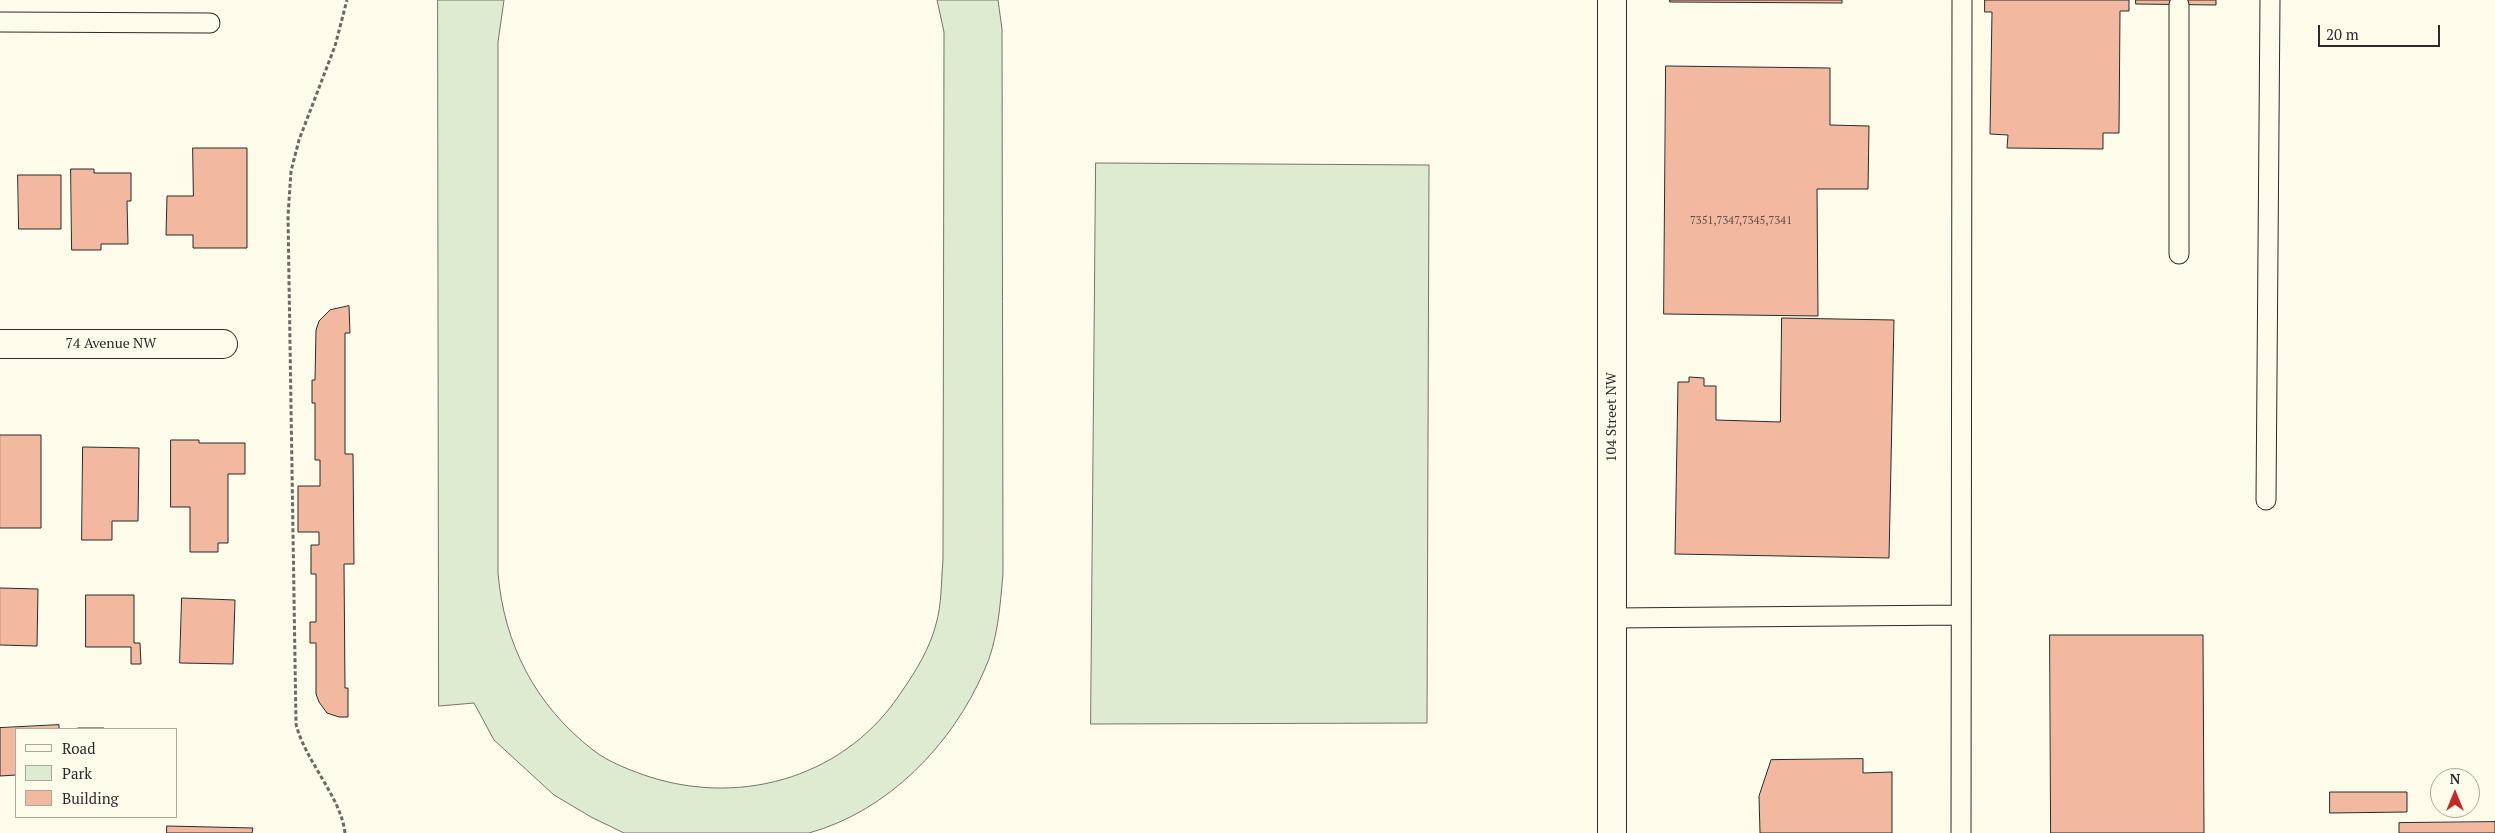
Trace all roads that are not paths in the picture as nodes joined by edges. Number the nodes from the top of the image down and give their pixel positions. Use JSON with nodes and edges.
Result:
{"nodes":[{"id":1,"x":1612,"y":0,"type":"edge"},
{"id":2,"x":1962,"y":0,"type":"edge"},
{"id":3,"x":2270,"y":0,"type":"edge"},
{"id":4,"x":2179,"y":5,"type":"dead end"},
{"id":5,"x":0,"y":22,"type":"edge"},
{"id":6,"x":210,"y":23,"type":"dead end"},
{"id":7,"x":2179,"y":254,"type":"dead end"},
{"id":8,"x":0,"y":344,"type":"edge"},
{"id":9,"x":223,"y":344,"type":"dead end"},
{"id":10,"x":2266,"y":500,"type":"dead end"},
{"id":11,"x":1961,"y":615,"type":"junction"},
{"id":12,"x":1612,"y":618,"type":"junction"},
{"id":13,"x":1612,"y":833,"type":"edge"},
{"id":14,"x":1961,"y":833,"type":"edge"}],
"edges":[{"from":1,"to":12,"type":"main road","name":"104 Street NW"},
{"from":2,"to":11,"type":"lane"},
{"from":3,"to":10,"type":"lane"},
{"from":4,"to":7,"type":"lane"},
{"from":5,"to":6,"type":"lane"},
{"from":8,"to":9,"type":"main road","name":"74 Avenue NW"},
{"from":11,"to":12,"type":"lane"},
{"from":11,"to":14,"type":"lane"},
{"from":12,"to":13,"type":"main road","name":"104 Street NW"}]}
